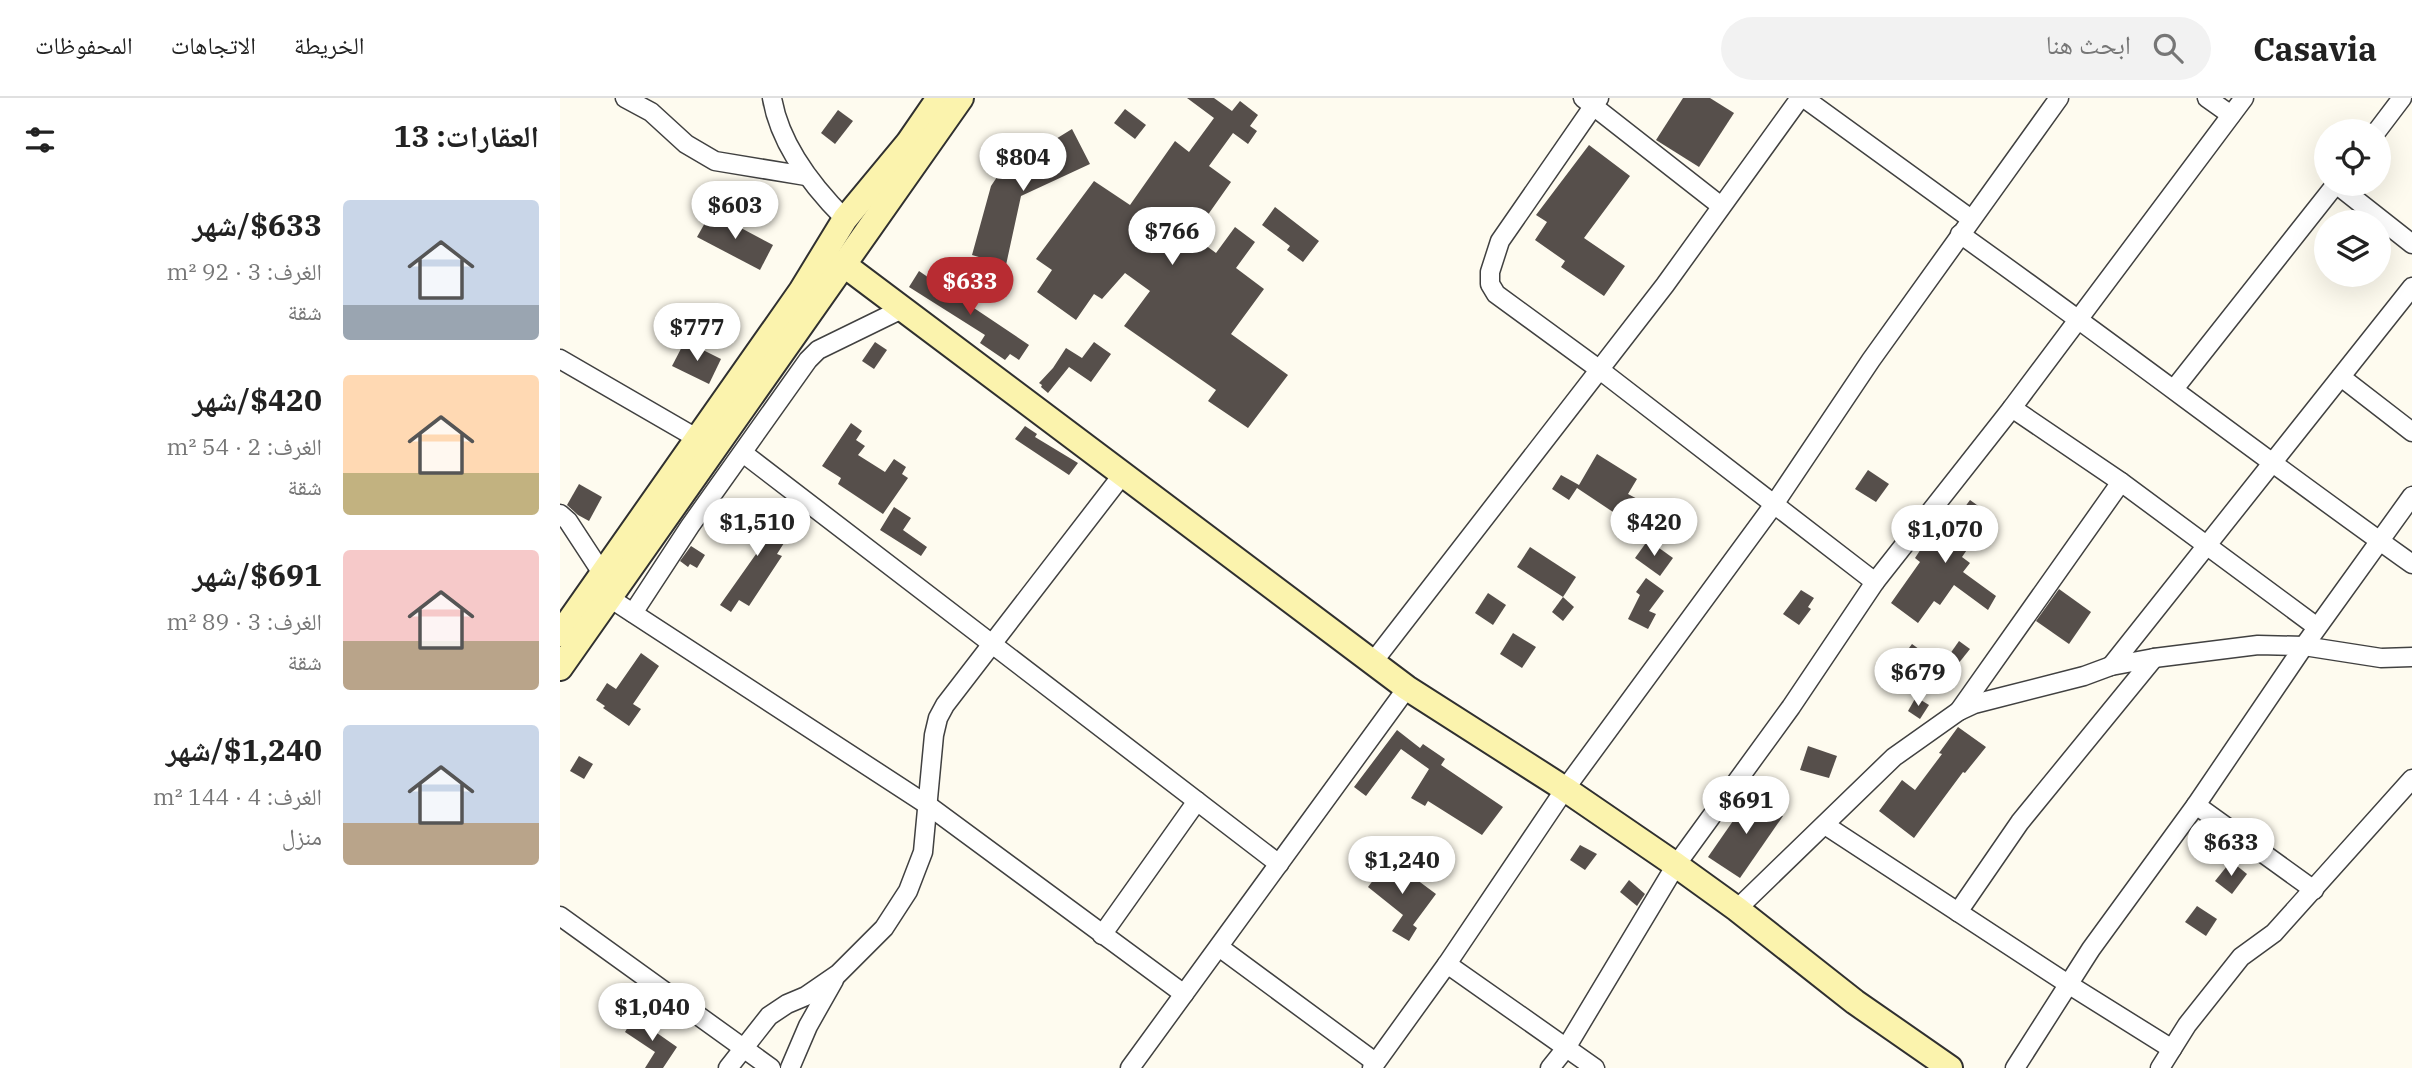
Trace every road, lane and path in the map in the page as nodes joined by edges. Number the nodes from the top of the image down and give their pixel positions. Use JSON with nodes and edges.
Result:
{"nodes":[{"id":1,"x":625,"y":98,"type":"edge"},
{"id":2,"x":772,"y":98,"type":"edge"},
{"id":3,"x":939,"y":98,"type":"edge"},
{"id":4,"x":961,"y":98,"type":"edge"},
{"id":5,"x":1802,"y":98,"type":"edge"},
{"id":6,"x":2059,"y":98,"type":"edge"},
{"id":7,"x":2207,"y":98,"type":"edge"},
{"id":8,"x":2244,"y":98,"type":"edge"},
{"id":9,"x":2402,"y":98,"type":"edge"},
{"id":10,"x":1592,"y":101,"type":"edge"},
{"id":11,"x":2231,"y":115,"type":"junction"},
{"id":12,"x":2386,"y":119,"type":"edge"},
{"id":13,"x":915,"y":148,"type":"junction"},
{"id":14,"x":806,"y":176,"type":"junction"},
{"id":15,"x":2327,"y":196,"type":"edge"},
{"id":16,"x":2351,"y":196,"type":"edge"},
{"id":17,"x":1721,"y":206,"type":"junction"},
{"id":18,"x":845,"y":219,"type":"junction"},
{"id":19,"x":1971,"y":219,"type":"junction"},
{"id":20,"x":1960,"y":234,"type":"junction"},
{"id":21,"x":2412,"y":244,"type":"edge"},
{"id":22,"x":843,"y":264,"type":"junction"},
{"id":23,"x":2412,"y":287,"type":"edge"},
{"id":24,"x":902,"y":309,"type":"junction"},
{"id":25,"x":2079,"y":318,"type":"junction"},
{"id":26,"x":560,"y":359,"type":"edge"},
{"id":27,"x":1600,"y":370,"type":"junction"},
{"id":28,"x":2341,"y":377,"type":"junction"},
{"id":29,"x":2174,"y":389,"type":"junction"},
{"id":30,"x":743,"y":407,"type":"junction"},
{"id":31,"x":2012,"y":408,"type":"junction"},
{"id":32,"x":766,"y":420,"type":"junction"},
{"id":33,"x":2412,"y":432,"type":"edge"},
{"id":34,"x":705,"y":443,"type":"junction"},
{"id":35,"x":743,"y":453,"type":"junction"},
{"id":36,"x":2272,"y":463,"type":"junction"},
{"id":37,"x":1124,"y":474,"type":"junction"},
{"id":38,"x":2121,"y":482,"type":"junction"},
{"id":39,"x":2412,"y":496,"type":"edge"},
{"id":40,"x":1774,"y":503,"type":"junction"},
{"id":41,"x":669,"y":512,"type":"junction"},
{"id":42,"x":560,"y":514,"type":"edge"},
{"id":43,"x":690,"y":526,"type":"junction"},
{"id":44,"x":2378,"y":540,"type":"junction"},
{"id":45,"x":2207,"y":546,"type":"junction"},
{"id":46,"x":2412,"y":564,"type":"edge"},
{"id":47,"x":1875,"y":582,"type":"junction"},
{"id":48,"x":602,"y":585,"type":"junction"},
{"id":49,"x":633,"y":613,"type":"junction"},
{"id":50,"x":2317,"y":627,"type":"junction"},
{"id":51,"x":560,"y":634,"type":"edge"},
{"id":52,"x":993,"y":643,"type":"junction"},
{"id":53,"x":2304,"y":646,"type":"junction"},
{"id":54,"x":2154,"y":657,"type":"junction"},
{"id":55,"x":2412,"y":657,"type":"edge"},
{"id":56,"x":1373,"y":662,"type":"junction"},
{"id":57,"x":2111,"y":666,"type":"junction"},
{"id":58,"x":560,"y":668,"type":"edge"},
{"id":59,"x":1408,"y":688,"type":"junction"},
{"id":60,"x":1959,"y":711,"type":"junction"},
{"id":61,"x":2412,"y":779,"type":"edge"},
{"id":62,"x":1565,"y":789,"type":"junction"},
{"id":63,"x":1197,"y":801,"type":"junction"},
{"id":64,"x":2196,"y":805,"type":"junction"},
{"id":65,"x":929,"y":806,"type":"junction"},
{"id":66,"x":1825,"y":825,"type":"junction"},
{"id":67,"x":1279,"y":864,"type":"junction"},
{"id":68,"x":1676,"y":865,"type":"junction"},
{"id":69,"x":2314,"y":890,"type":"junction"},
{"id":70,"x":1737,"y":909,"type":"junction"},
{"id":71,"x":1958,"y":912,"type":"junction"},
{"id":72,"x":560,"y":916,"type":"edge"},
{"id":73,"x":1102,"y":935,"type":"junction"},
{"id":74,"x":1219,"y":947,"type":"junction"},
{"id":75,"x":1447,"y":964,"type":"junction"},
{"id":76,"x":838,"y":974,"type":"junction"},
{"id":77,"x":2068,"y":984,"type":"junction"},
{"id":78,"x":1184,"y":994,"type":"junction"},
{"id":79,"x":1566,"y":1048,"type":"junction"},
{"id":80,"x":743,"y":1049,"type":"junction"},
{"id":81,"x":2172,"y":1049,"type":"junction"},
{"id":82,"x":1374,"y":1065,"type":"edge"},
{"id":83,"x":728,"y":1068,"type":"edge"},
{"id":84,"x":771,"y":1068,"type":"edge"},
{"id":85,"x":790,"y":1068,"type":"edge"},
{"id":86,"x":1130,"y":1068,"type":"edge"},
{"id":87,"x":1550,"y":1068,"type":"edge"},
{"id":88,"x":1595,"y":1068,"type":"edge"},
{"id":89,"x":1950,"y":1068,"type":"edge"},
{"id":90,"x":2015,"y":1068,"type":"edge"},
{"id":91,"x":2160,"y":1068,"type":"edge"}],
"edges":[{"from":1,"to":14,"type":"street"},
{"from":2,"to":14,"type":"street"},
{"from":3,"to":13,"type":"street"},
{"from":4,"to":13,"type":"street"},
{"from":5,"to":17,"type":"street"},
{"from":5,"to":19,"type":"street"},
{"from":6,"to":19,"type":"street"},
{"from":7,"to":11,"type":"street"},
{"from":8,"to":11,"type":"street"},
{"from":9,"to":12,"type":"street"},
{"from":10,"to":17,"type":"street"},
{"from":10,"to":27,"type":"street"},
{"from":11,"to":25,"type":"street"},
{"from":13,"to":18,"type":"street"},
{"from":13,"to":22,"type":"street"},
{"from":14,"to":18,"type":"street"},
{"from":15,"to":29,"type":"street"},
{"from":16,"to":21,"type":"street"},
{"from":17,"to":27,"type":"street"},
{"from":18,"to":34,"type":"street"},
{"from":19,"to":20,"type":"street"},
{"from":20,"to":25,"type":"street"},
{"from":20,"to":40,"type":"street"},
{"from":22,"to":24,"type":"street"},
{"from":22,"to":30,"type":"street"},
{"from":23,"to":28,"type":"street"},
{"from":24,"to":32,"type":"street"},
{"from":24,"to":37,"type":"street"},
{"from":25,"to":29,"type":"street"},
{"from":25,"to":31,"type":"street"},
{"from":26,"to":34,"type":"street"},
{"from":27,"to":40,"type":"street"},
{"from":27,"to":56,"type":"street"},
{"from":28,"to":33,"type":"street"},
{"from":28,"to":36,"type":"street"},
{"from":29,"to":36,"type":"street"},
{"from":30,"to":32,"type":"street"},
{"from":30,"to":34,"type":"street"},
{"from":31,"to":38,"type":"street"},
{"from":31,"to":47,"type":"street"},
{"from":32,"to":35,"type":"street"},
{"from":34,"to":41,"type":"street"},
{"from":34,"to":48,"type":"street"},
{"from":35,"to":43,"type":"street"},
{"from":35,"to":52,"type":"street"},
{"from":36,"to":44,"type":"street"},
{"from":36,"to":45,"type":"street"},
{"from":37,"to":52,"type":"street"},
{"from":37,"to":56,"type":"street"},
{"from":38,"to":45,"type":"street"},
{"from":38,"to":60,"type":"street"},
{"from":39,"to":44,"type":"street"},
{"from":40,"to":47,"type":"street"},
{"from":40,"to":62,"type":"street"},
{"from":41,"to":43,"type":"street"},
{"from":41,"to":48,"type":"street"},
{"from":42,"to":48,"type":"street"},
{"from":43,"to":49,"type":"street"},
{"from":44,"to":46,"type":"street"},
{"from":44,"to":50,"type":"street"},
{"from":45,"to":50,"type":"street"},
{"from":45,"to":57,"type":"street"},
{"from":47,"to":68,"type":"street"},
{"from":48,"to":49,"type":"street"},
{"from":48,"to":51,"type":"street"},
{"from":48,"to":58,"type":"street"},
{"from":49,"to":65,"type":"street"},
{"from":50,"to":53,"type":"street"},
{"from":52,"to":63,"type":"street"},
{"from":52,"to":65,"type":"street"},
{"from":53,"to":54,"type":"street"},
{"from":53,"to":55,"type":"street"},
{"from":53,"to":64,"type":"street"},
{"from":54,"to":57,"type":"street"},
{"from":54,"to":71,"type":"street"},
{"from":56,"to":59,"type":"street"},
{"from":57,"to":60,"type":"street"},
{"from":59,"to":62,"type":"street"},
{"from":59,"to":67,"type":"street"},
{"from":60,"to":66,"type":"street"},
{"from":61,"to":69,"type":"street"},
{"from":62,"to":68,"type":"street"},
{"from":62,"to":75,"type":"street"},
{"from":63,"to":67,"type":"street"},
{"from":63,"to":73,"type":"street"},
{"from":64,"to":69,"type":"street"},
{"from":64,"to":77,"type":"street"},
{"from":65,"to":73,"type":"street"},
{"from":65,"to":76,"type":"street"},
{"from":66,"to":70,"type":"street"},
{"from":66,"to":71,"type":"street"},
{"from":67,"to":74,"type":"street"},
{"from":68,"to":70,"type":"street"},
{"from":68,"to":79,"type":"street"},
{"from":69,"to":81,"type":"street"},
{"from":70,"to":89,"type":"street"},
{"from":71,"to":77,"type":"street"},
{"from":72,"to":80,"type":"street"},
{"from":73,"to":78,"type":"street"},
{"from":74,"to":78,"type":"street"},
{"from":74,"to":82,"type":"street"},
{"from":75,"to":79,"type":"street"},
{"from":75,"to":82,"type":"street"},
{"from":76,"to":80,"type":"street"},
{"from":76,"to":85,"type":"street"},
{"from":77,"to":81,"type":"street"},
{"from":77,"to":90,"type":"street"},
{"from":78,"to":86,"type":"street"},
{"from":79,"to":87,"type":"street"},
{"from":79,"to":88,"type":"street"},
{"from":80,"to":83,"type":"street"},
{"from":80,"to":84,"type":"street"},
{"from":81,"to":91,"type":"street"}]}
